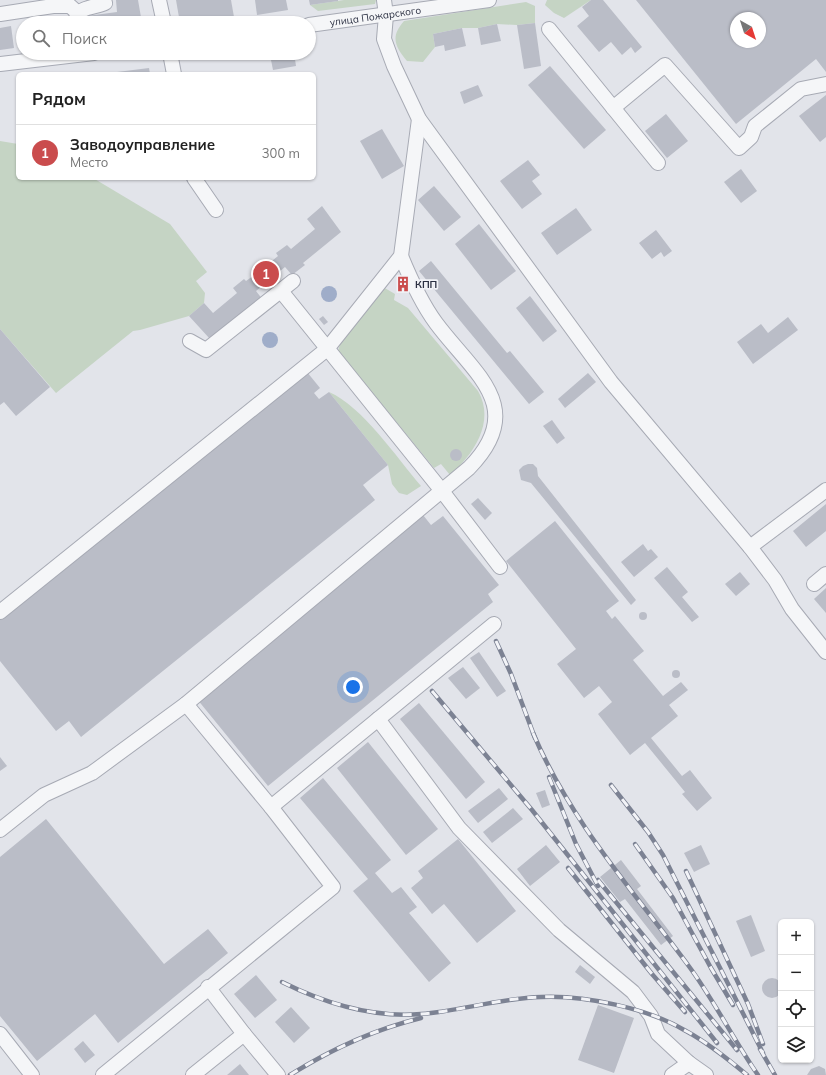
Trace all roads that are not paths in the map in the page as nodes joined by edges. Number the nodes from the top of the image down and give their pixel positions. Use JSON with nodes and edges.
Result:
{"nodes":[{"id":1,"x":104,"y":0,"type":"edge"},
{"id":2,"x":159,"y":0,"type":"edge"},
{"id":3,"x":384,"y":0,"type":"edge"},
{"id":4,"x":489,"y":0,"type":"edge"},
{"id":5,"x":0,"y":14,"type":"edge"},
{"id":6,"x":386,"y":15,"type":"junction"},
{"id":7,"x":76,"y":16,"type":"edge"},
{"id":8,"x":79,"y":16,"type":"edge"},
{"id":9,"x":162,"y":16,"type":"edge"},
{"id":10,"x":316,"y":24,"type":"edge"},
{"id":11,"x":549,"y":29,"type":"dead end"},
{"id":12,"x":32,"y":60,"type":"edge"},
{"id":13,"x":171,"y":60,"type":"edge"},
{"id":14,"x":0,"y":64,"type":"edge"},
{"id":15,"x":174,"y":72,"type":"edge"},
{"id":16,"x":826,"y":84,"type":"edge"},
{"id":17,"x":614,"y":108,"type":"junction"},
{"id":18,"x":419,"y":119,"type":"junction"},
{"id":19,"x":658,"y":163,"type":"dead end"},
{"id":20,"x":195,"y":180,"type":"edge"},
{"id":21,"x":216,"y":210,"type":"dead end"},
{"id":22,"x":401,"y":256,"type":"junction"},
{"id":23,"x":293,"y":281,"type":"dead end"},
{"id":24,"x":281,"y":291,"type":"junction"},
{"id":25,"x":190,"y":341,"type":"dead end"},
{"id":26,"x":327,"y":349,"type":"junction"},
{"id":27,"x":826,"y":490,"type":"edge"},
{"id":28,"x":442,"y":491,"type":"junction"},
{"id":29,"x":750,"y":547,"type":"junction"},
{"id":30,"x":500,"y":567,"type":"dead end"},
{"id":31,"x":826,"y":574,"type":"edge"},
{"id":32,"x":814,"y":584,"type":"dead end"},
{"id":33,"x":0,"y":612,"type":"edge"},
{"id":34,"x":494,"y":624,"type":"dead end"},
{"id":35,"x":826,"y":652,"type":"edge"},
{"id":36,"x":186,"y":704,"type":"junction"},
{"id":37,"x":378,"y":719,"type":"junction"},
{"id":38,"x":271,"y":807,"type":"junction"},
{"id":39,"x":0,"y":830,"type":"edge"},
{"id":40,"x":208,"y":987,"type":"junction"},
{"id":41,"x":0,"y":1034,"type":"edge"},
{"id":42,"x":244,"y":1034,"type":"junction"},
{"id":43,"x":689,"y":1063,"type":"junction"},
{"id":44,"x":32,"y":1075,"type":"edge"},
{"id":45,"x":103,"y":1075,"type":"edge"},
{"id":46,"x":193,"y":1075,"type":"edge"},
{"id":47,"x":278,"y":1075,"type":"edge"},
{"id":48,"x":672,"y":1075,"type":"edge"},
{"id":49,"x":706,"y":1075,"type":"edge"}],
"edges":[{"from":1,"to":8,"type":"street"},
{"from":2,"to":9,"type":"street"},
{"from":3,"to":6,"type":"street"},
{"from":4,"to":6,"type":"street","name":"улица Пожарского"},
{"from":5,"to":7,"type":"street"},
{"from":6,"to":10,"type":"street","name":"улица Пожарского"},
{"from":6,"to":18,"type":"street"},
{"from":11,"to":17,"type":"street"},
{"from":12,"to":14,"type":"street"},
{"from":13,"to":15,"type":"street"},
{"from":16,"to":17,"type":"street"},
{"from":17,"to":19,"type":"street"},
{"from":18,"to":22,"type":"street"},
{"from":18,"to":29,"type":"street"},
{"from":20,"to":21,"type":"street"},
{"from":22,"to":26,"type":"street"},
{"from":22,"to":28,"type":"street"},
{"from":23,"to":24,"type":"street"},
{"from":24,"to":25,"type":"street"},
{"from":24,"to":26,"type":"street"},
{"from":26,"to":28,"type":"street"},
{"from":26,"to":33,"type":"street"},
{"from":27,"to":29,"type":"street"},
{"from":28,"to":30,"type":"street"},
{"from":28,"to":36,"type":"street"},
{"from":29,"to":35,"type":"street"},
{"from":31,"to":32,"type":"street"},
{"from":34,"to":37,"type":"street"},
{"from":36,"to":38,"type":"street"},
{"from":36,"to":39,"type":"street"},
{"from":37,"to":38,"type":"street"},
{"from":37,"to":43,"type":"street"},
{"from":38,"to":40,"type":"street"},
{"from":40,"to":42,"type":"street"},
{"from":40,"to":45,"type":"street"},
{"from":41,"to":44,"type":"street"},
{"from":42,"to":46,"type":"street"},
{"from":42,"to":47,"type":"street"},
{"from":43,"to":48,"type":"street"},
{"from":43,"to":49,"type":"street"}]}
